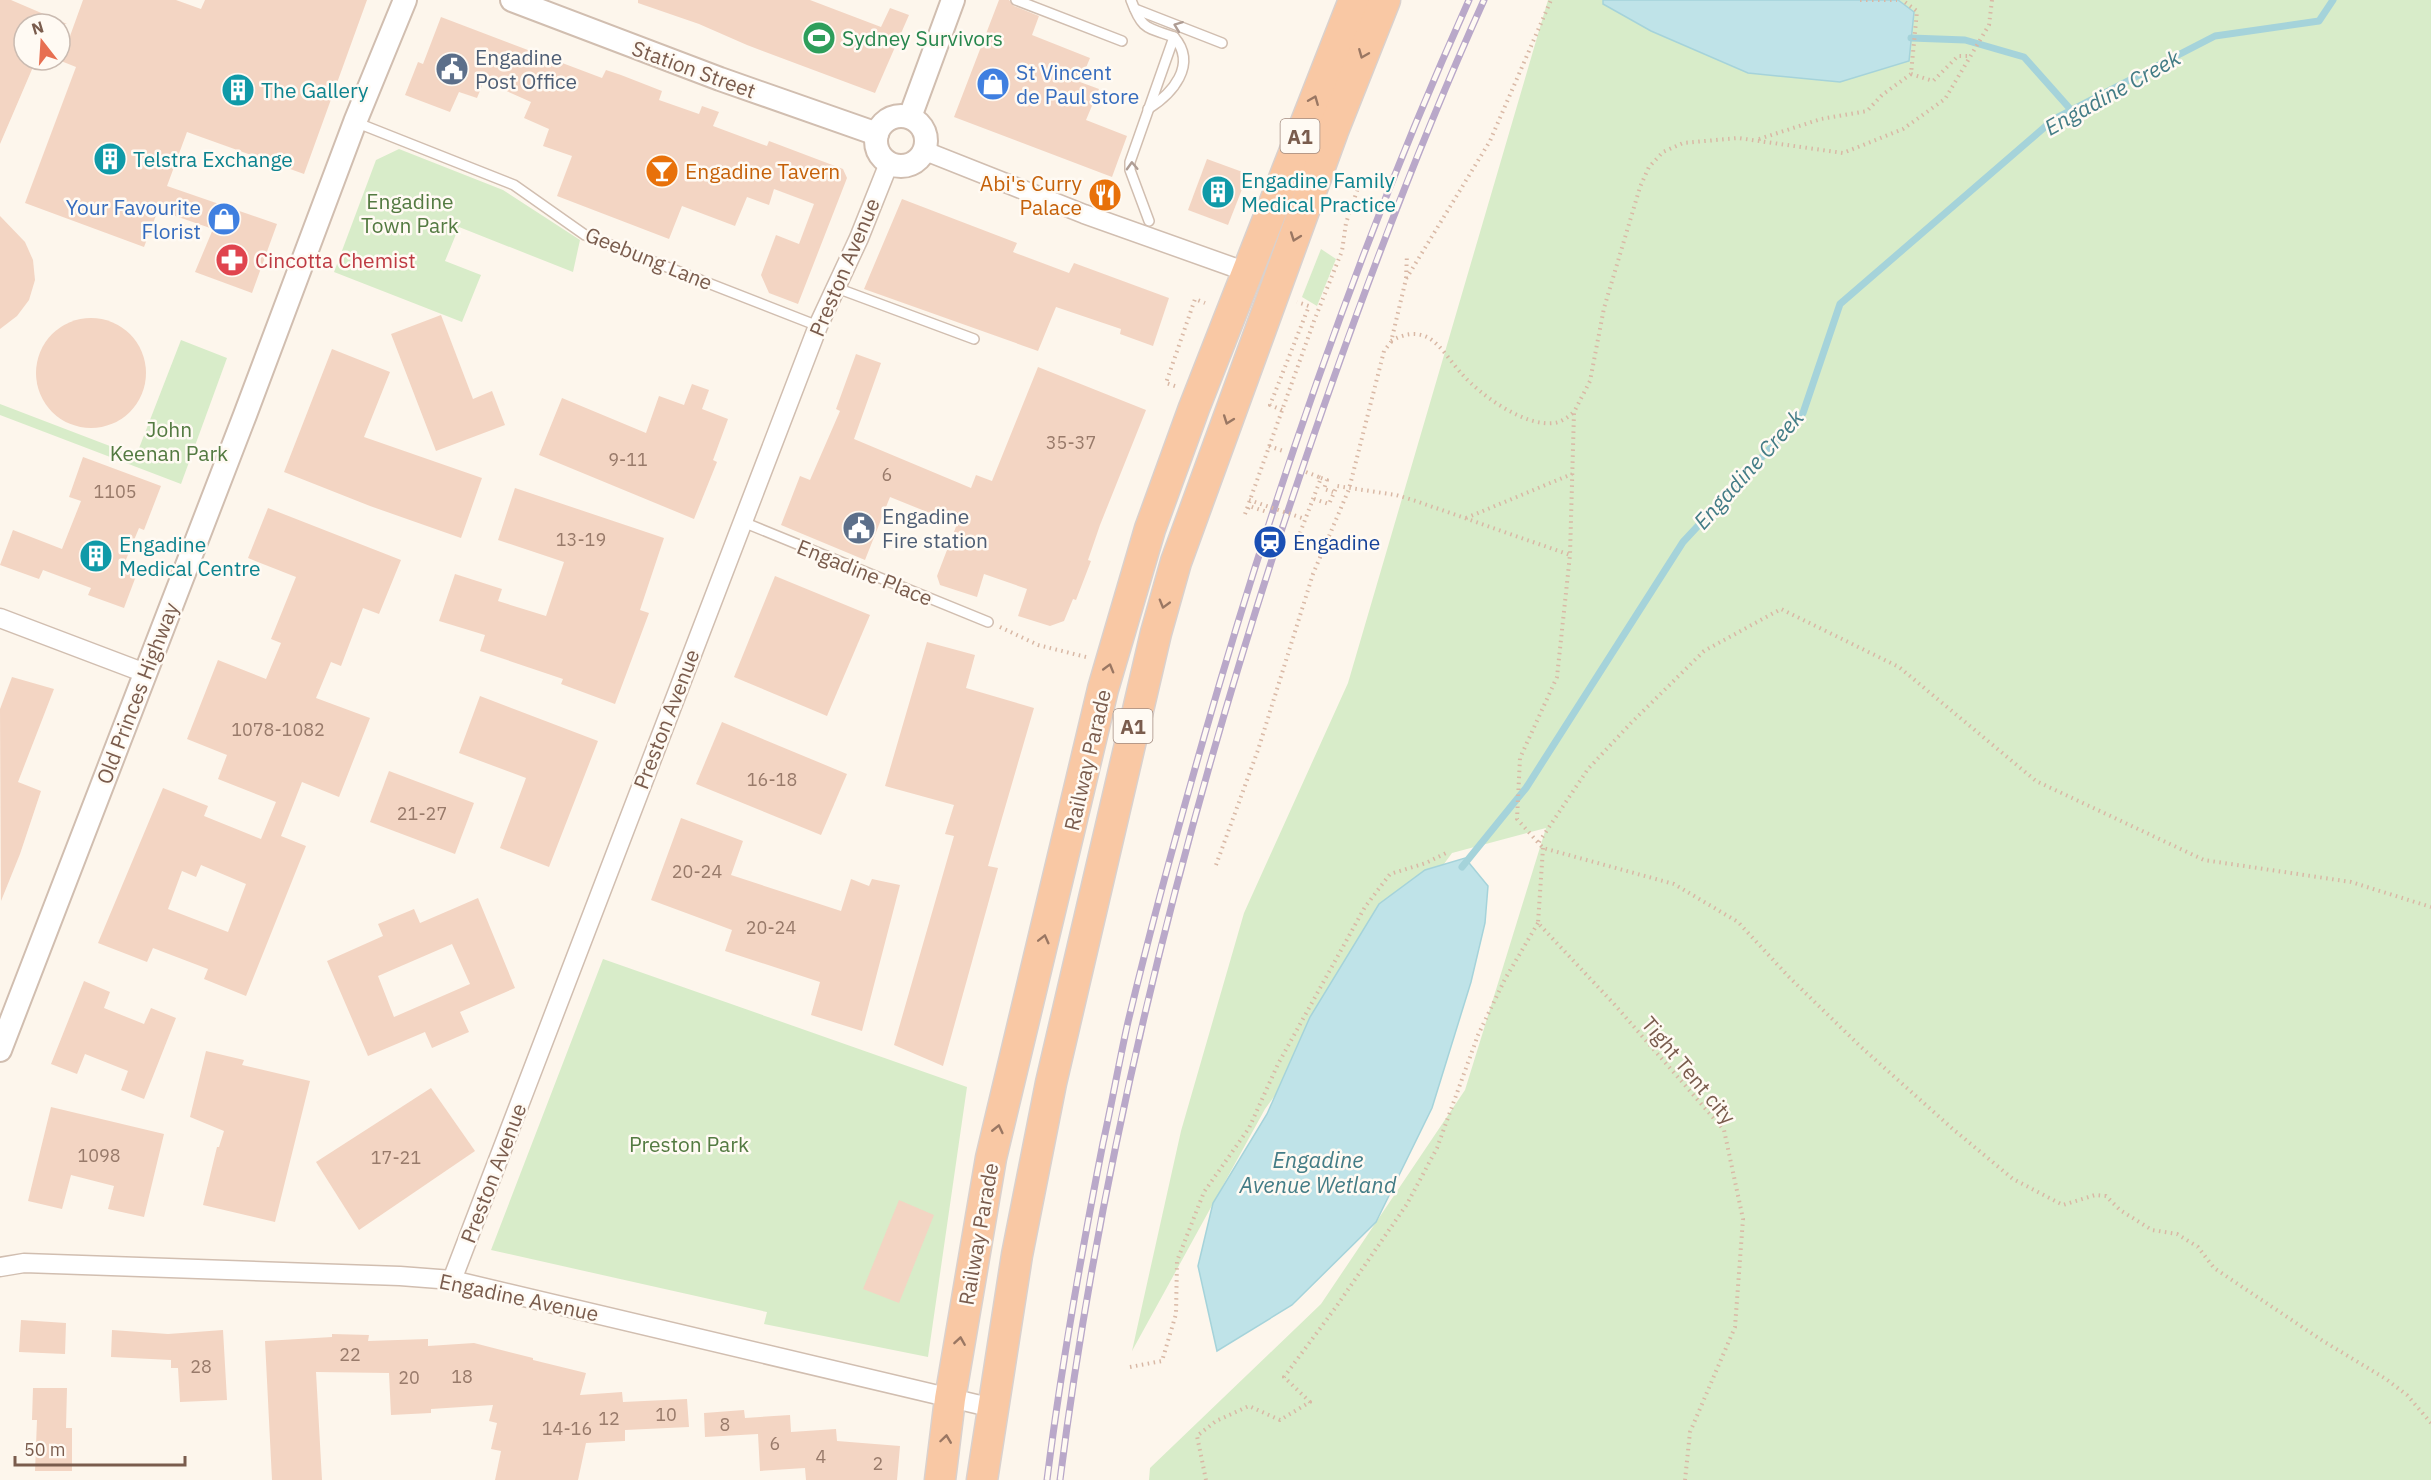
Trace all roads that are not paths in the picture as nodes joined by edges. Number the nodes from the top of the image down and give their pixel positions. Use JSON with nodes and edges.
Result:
{"nodes":[{"id":1,"x":405,"y":0,"type":"edge"},
{"id":2,"x":512,"y":0,"type":"edge"},
{"id":3,"x":953,"y":0,"type":"edge"},
{"id":4,"x":1016,"y":0,"type":"edge"},
{"id":5,"x":1354,"y":0,"type":"edge"},
{"id":6,"x":1385,"y":0,"type":"edge"},
{"id":7,"x":1133,"y":5,"type":"edge"},
{"id":8,"x":1174,"y":38,"type":"junction"},
{"id":9,"x":1122,"y":40,"type":"dead end"},
{"id":10,"x":1222,"y":43,"type":"dead end"},
{"id":11,"x":1148,"y":109,"type":"junction"},
{"id":12,"x":910,"y":117,"type":"junction"},
{"id":13,"x":355,"y":122,"type":"junction"},
{"id":14,"x":877,"y":134,"type":"junction"},
{"id":15,"x":925,"y":151,"type":"junction"},
{"id":16,"x":889,"y":163,"type":"junction"},
{"id":17,"x":1149,"y":221,"type":"dead end"},
{"id":18,"x":1247,"y":272,"type":"junction"},
{"id":19,"x":834,"y":287,"type":"junction"},
{"id":20,"x":818,"y":326,"type":"junction"},
{"id":21,"x":974,"y":339,"type":"dead end"},
{"id":22,"x":743,"y":522,"type":"junction"},
{"id":23,"x":0,"y":618,"type":"edge"},
{"id":24,"x":988,"y":622,"type":"road end"},
{"id":25,"x":145,"y":673,"type":"junction"},
{"id":26,"x":0,"y":1050,"type":"edge"},
{"id":27,"x":0,"y":1267,"type":"edge"},
{"id":28,"x":452,"y":1280,"type":"junction"},
{"id":29,"x":950,"y":1399,"type":"junction"},
{"id":30,"x":993,"y":1408,"type":"junction"},
{"id":31,"x":940,"y":1480,"type":"edge"},
{"id":32,"x":982,"y":1480,"type":"edge"}],
"edges":[{"from":1,"to":13,"type":"street","name":"Old Princes Highway"},
{"from":2,"to":14,"type":"street","name":"Station Street"},
{"from":3,"to":12,"type":"street"},
{"from":4,"to":9,"type":"lane"},
{"from":18,"to":5,"type":"highway","name":"Railway Parade","number":"A1","one_way":true},
{"from":6,"to":30,"type":"highway","name":"Railway Parade","number":"A1","one_way":true},
{"from":7,"to":8,"type":"lane"},
{"from":10,"to":7,"type":"lane","one_way":true},
{"from":8,"to":11,"type":"lane"},
{"from":8,"to":11,"type":"lane"},
{"from":17,"to":11,"type":"lane","one_way":true},
{"from":12,"to":14,"type":"street"},
{"from":12,"to":15,"type":"street"},
{"from":13,"to":20,"type":"lane","name":"Geebung Lane"},
{"from":13,"to":25,"type":"street","name":"Old Princes Highway"},
{"from":14,"to":16,"type":"street"},
{"from":15,"to":16,"type":"street"},
{"from":15,"to":18,"type":"street"},
{"from":16,"to":19,"type":"street","name":"Preston Avenue"},
{"from":29,"to":18,"type":"highway","name":"Railway Parade","number":"A1","one_way":true},
{"from":19,"to":20,"type":"street","name":"Preston Avenue"},
{"from":19,"to":21,"type":"lane"},
{"from":20,"to":22,"type":"street","name":"Preston Avenue"},
{"from":22,"to":24,"type":"lane","name":"Engadine Place"},
{"from":22,"to":28,"type":"street","name":"Preston Avenue"},
{"from":23,"to":25,"type":"street"},
{"from":25,"to":26,"type":"street","name":"Old Princes Highway"},
{"from":27,"to":28,"type":"street","name":"Engadine Avenue"},
{"from":28,"to":29,"type":"street","name":"Engadine Avenue"},
{"from":29,"to":30,"type":"street","name":"Engadine Avenue"},
{"from":31,"to":29,"type":"highway","name":"Railway Parade","number":"A1","one_way":true},
{"from":30,"to":32,"type":"highway","name":"Railway Parade","number":"A1"}]}
